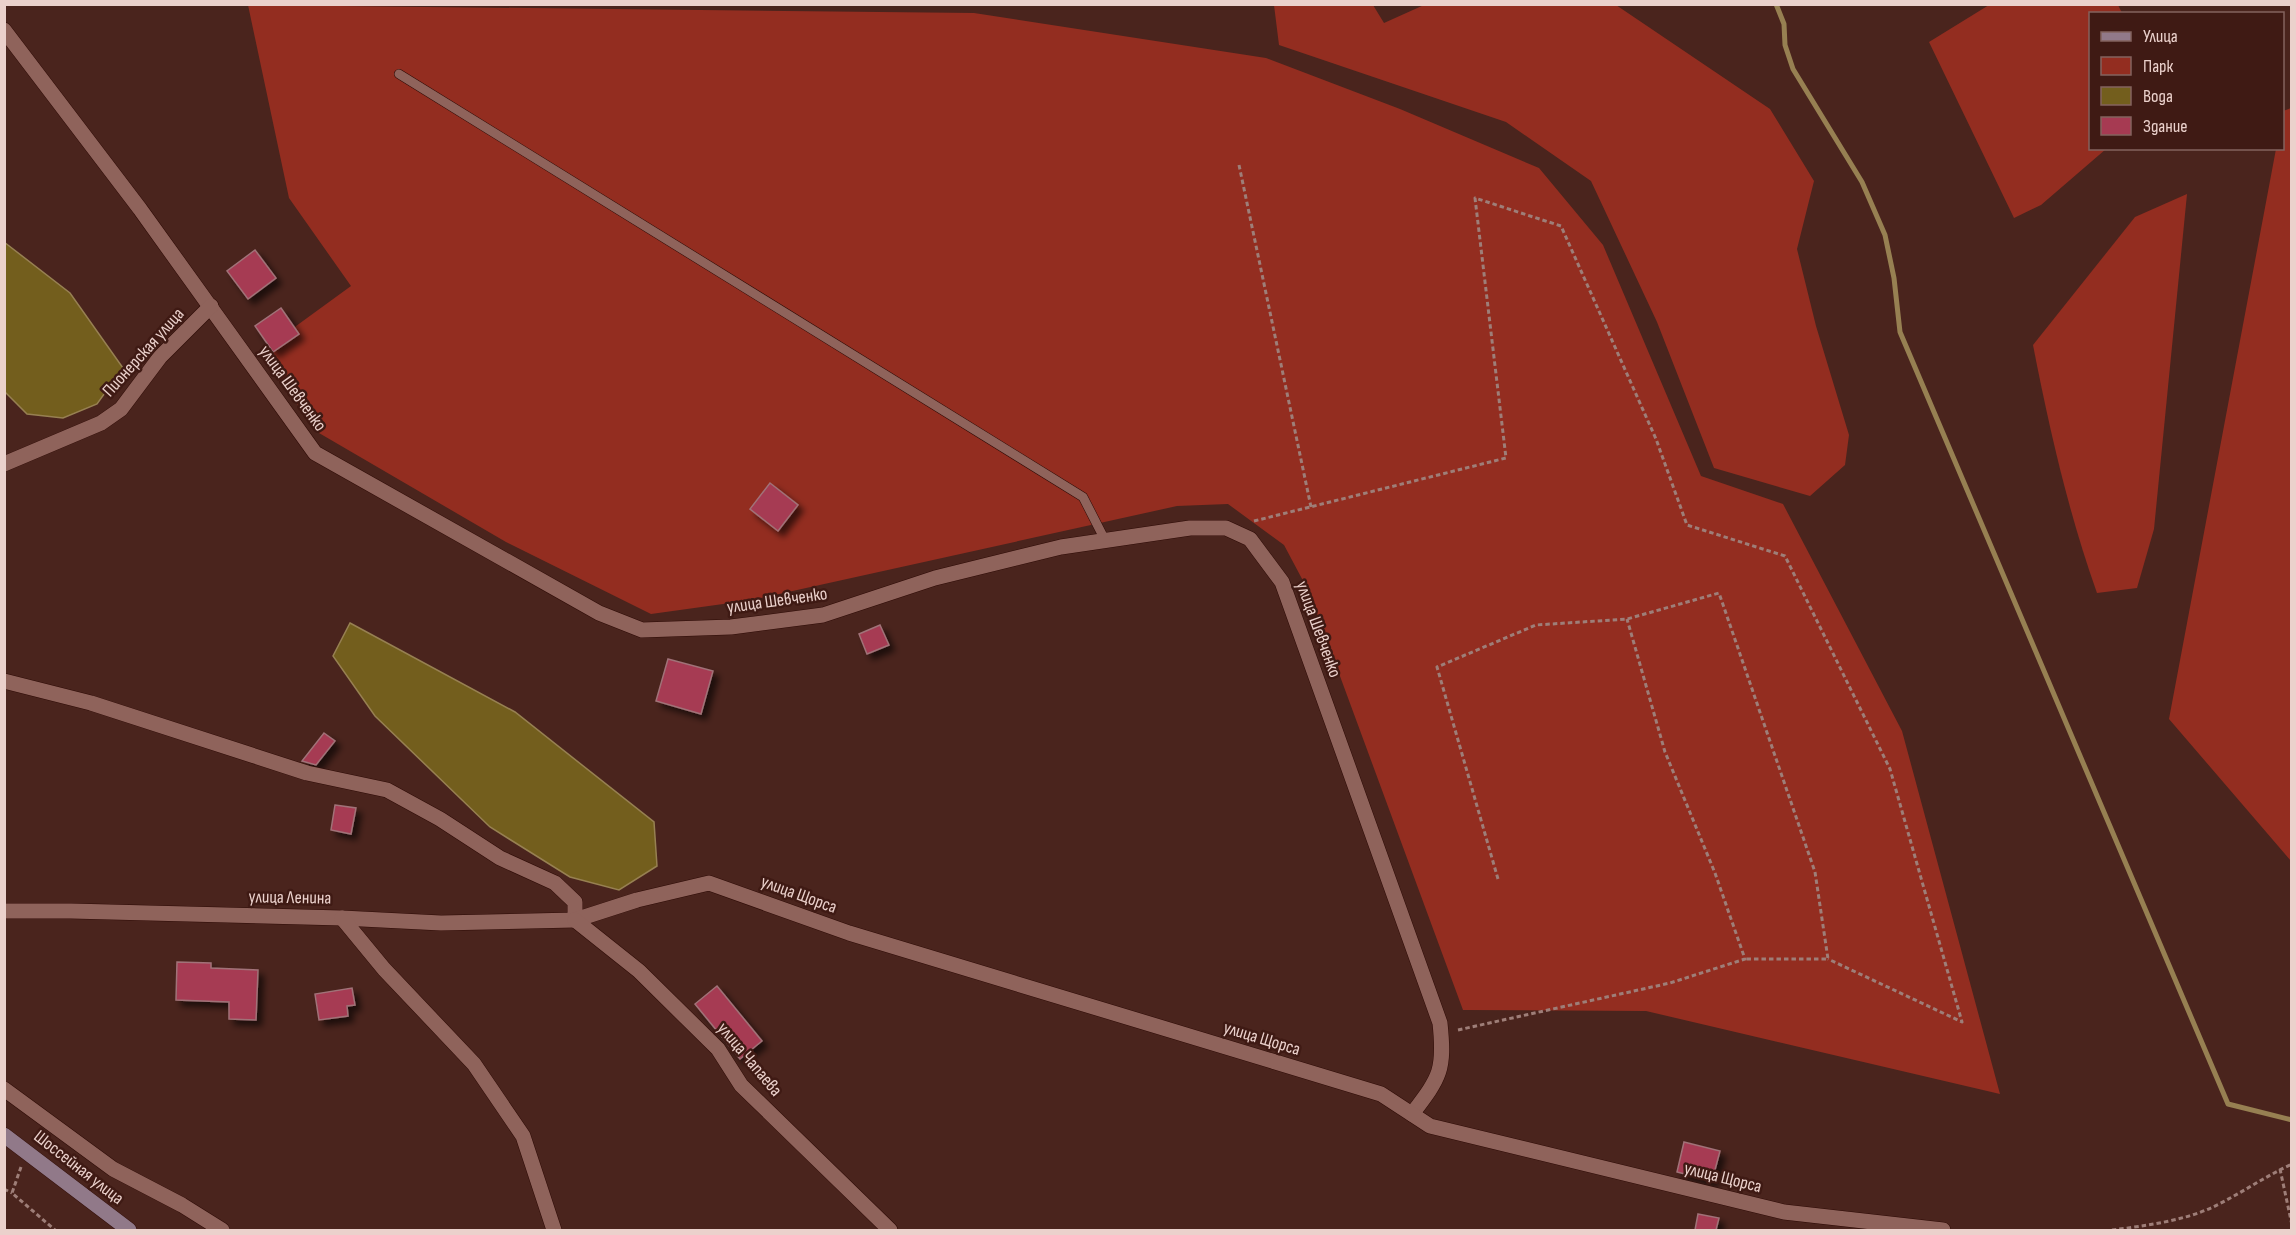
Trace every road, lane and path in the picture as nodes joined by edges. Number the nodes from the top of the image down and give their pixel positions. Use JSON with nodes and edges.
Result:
{"nodes":[{"id":1,"x":4,"y":30,"type":"edge"},
{"id":2,"x":399,"y":74,"type":"dead end"},
{"id":3,"x":1239,"y":165,"type":"dead end"},
{"id":4,"x":211,"y":306,"type":"junction"},
{"id":5,"x":4,"y":464,"type":"edge"},
{"id":6,"x":1311,"y":507,"type":"junction"},
{"id":7,"x":1226,"y":528,"type":"junction"},
{"id":8,"x":1105,"y":540,"type":"junction"},
{"id":9,"x":1627,"y":619,"type":"junction"},
{"id":10,"x":4,"y":681,"type":"edge"},
{"id":11,"x":1498,"y":879,"type":"dead end"},
{"id":12,"x":4,"y":911,"type":"edge"},
{"id":13,"x":342,"y":918,"type":"junction"},
{"id":14,"x":575,"y":920,"type":"junction"},
{"id":15,"x":1744,"y":959,"type":"junction"},
{"id":16,"x":1828,"y":959,"type":"junction"},
{"id":17,"x":1442,"y":1034,"type":"junction"},
{"id":18,"x":4,"y":1089,"type":"edge"},
{"id":19,"x":1412,"y":1114,"type":"junction"},
{"id":20,"x":4,"y":1135,"type":"edge"},
{"id":21,"x":26,"y":1151,"type":"junction"},
{"id":22,"x":2292,"y":1164,"type":"edge"},
{"id":23,"x":2280,"y":1169,"type":"junction"},
{"id":24,"x":4,"y":1189,"type":"edge"},
{"id":25,"x":12,"y":1193,"type":"junction"},
{"id":26,"x":2292,"y":1225,"type":"edge"},
{"id":27,"x":55,"y":1230,"type":"edge"},
{"id":28,"x":129,"y":1230,"type":"edge"},
{"id":29,"x":222,"y":1230,"type":"edge"},
{"id":30,"x":554,"y":1230,"type":"edge"},
{"id":31,"x":890,"y":1230,"type":"edge"},
{"id":32,"x":1943,"y":1230,"type":"edge"},
{"id":33,"x":2112,"y":1230,"type":"edge"}],
"edges":[{"from":1,"to":4,"type":"street","name":"улица Шевченко"},
{"from":2,"to":8,"type":"lane"},
{"from":3,"to":6,"type":"path"},
{"from":4,"to":5,"type":"street","name":"Пионерская улица"},
{"from":4,"to":8,"type":"street","name":"улица Шевченко"},
{"from":6,"to":7,"type":"path"},
{"from":6,"to":16,"type":"path"},
{"from":7,"to":8,"type":"street","name":"улица Шевченко"},
{"from":7,"to":17,"type":"street","name":"улица Шевченко"},
{"from":9,"to":11,"type":"path"},
{"from":9,"to":15,"type":"path"},
{"from":9,"to":16,"type":"path"},
{"from":10,"to":14,"type":"street"},
{"from":12,"to":13,"type":"street","name":"улица Ленина"},
{"from":13,"to":14,"type":"street","name":"улица Ленина"},
{"from":13,"to":30,"type":"street"},
{"from":14,"to":19,"type":"street","name":"улица Щорса"},
{"from":14,"to":31,"type":"street","name":"улица Чапаева"},
{"from":15,"to":16,"type":"path"},
{"from":15,"to":17,"type":"path"},
{"from":17,"to":19,"type":"street","name":"улица Шевченко"},
{"from":18,"to":29,"type":"street"},
{"from":19,"to":32,"type":"street","name":"улица Щорса"},
{"from":20,"to":21,"type":"main road","name":"Шоссейная улица"},
{"from":21,"to":25,"type":"path"},
{"from":21,"to":28,"type":"main road","name":"Шоссейная улица"},
{"from":22,"to":23,"type":"path"},
{"from":23,"to":26,"type":"path"},
{"from":23,"to":33,"type":"path"},
{"from":24,"to":25,"type":"path"},
{"from":25,"to":27,"type":"path"}]}
